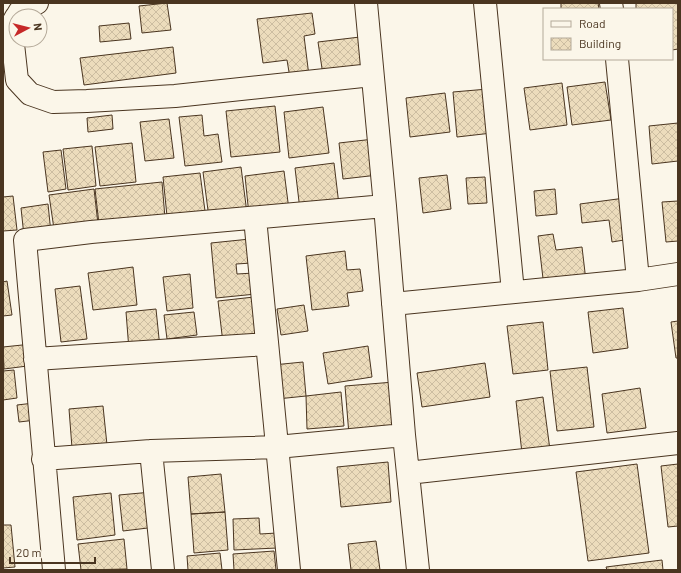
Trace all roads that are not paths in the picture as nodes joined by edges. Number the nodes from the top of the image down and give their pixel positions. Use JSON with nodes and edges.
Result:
{"nodes":[{"id":1,"x":37,"y":3,"type":"edge"},
{"id":2,"x":366,"y":3,"type":"edge"},
{"id":3,"x":485,"y":3,"type":"edge"},
{"id":4,"x":26,"y":8,"type":"edge"},
{"id":5,"x":13,"y":48,"type":"edge"},
{"id":6,"x":616,"y":60,"type":"edge"},
{"id":7,"x":372,"y":75,"type":"junction"},
{"id":8,"x":385,"y":206,"type":"junction"},
{"id":9,"x":255,"y":218,"type":"junction"},
{"id":10,"x":678,"y":274,"type":"edge"},
{"id":11,"x":638,"y":280,"type":"junction"},
{"id":12,"x":513,"y":292,"type":"junction"},
{"id":13,"x":394,"y":304,"type":"junction"},
{"id":14,"x":267,"y":344,"type":"junction"},
{"id":15,"x":35,"y":360,"type":"junction"},
{"id":16,"x":404,"y":435,"type":"junction"},
{"id":17,"x":678,"y":443,"type":"edge"},
{"id":18,"x":277,"y":447,"type":"junction"},
{"id":19,"x":151,"y":451,"type":"junction"},
{"id":20,"x":43,"y":459,"type":"junction"},
{"id":21,"x":408,"y":473,"type":"junction"},
{"id":22,"x":54,"y":570,"type":"edge"},
{"id":23,"x":163,"y":570,"type":"edge"},
{"id":24,"x":289,"y":570,"type":"edge"},
{"id":25,"x":418,"y":570,"type":"edge"}],
"edges":[{"from":1,"to":4,"type":"street"},
{"from":2,"to":7,"type":"street"},
{"from":3,"to":12,"type":"street"},
{"from":5,"to":7,"type":"street"},
{"from":6,"to":11,"type":"street"},
{"from":7,"to":8,"type":"street"},
{"from":8,"to":9,"type":"street"},
{"from":8,"to":13,"type":"street"},
{"from":9,"to":14,"type":"street"},
{"from":9,"to":15,"type":"street"},
{"from":10,"to":11,"type":"street"},
{"from":11,"to":12,"type":"street"},
{"from":12,"to":13,"type":"street"},
{"from":13,"to":16,"type":"street"},
{"from":14,"to":15,"type":"street"},
{"from":14,"to":18,"type":"street"},
{"from":15,"to":20,"type":"street"},
{"from":16,"to":18,"type":"street"},
{"from":16,"to":21,"type":"street"},
{"from":17,"to":21,"type":"street"},
{"from":18,"to":19,"type":"street"},
{"from":18,"to":24,"type":"street"},
{"from":19,"to":20,"type":"street"},
{"from":19,"to":23,"type":"street"},
{"from":20,"to":22,"type":"street"},
{"from":21,"to":25,"type":"street"}]}
